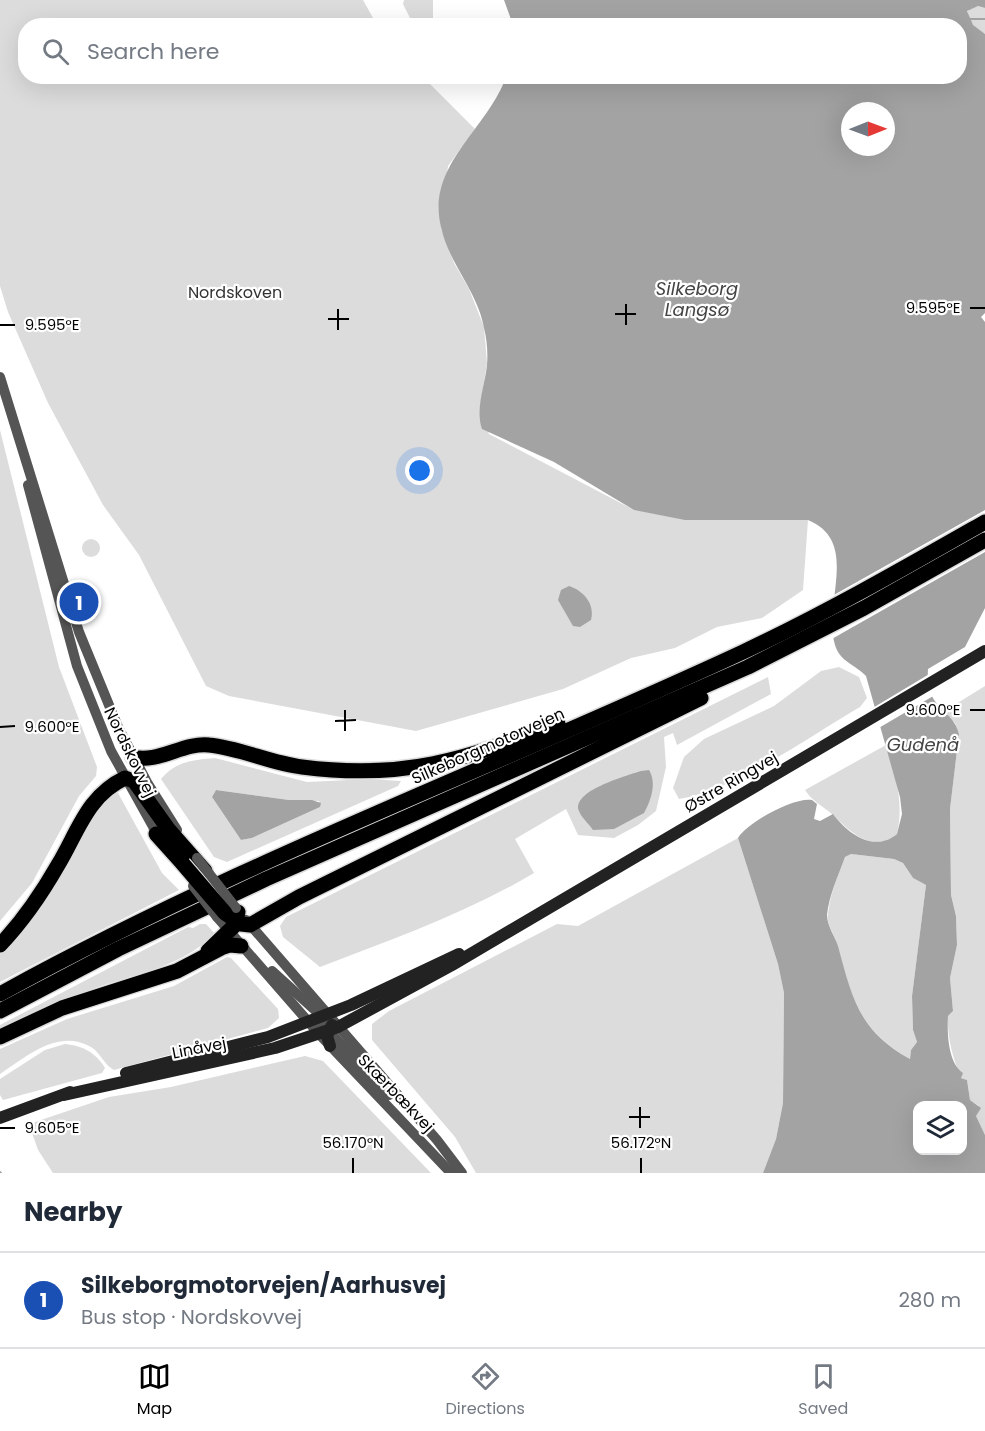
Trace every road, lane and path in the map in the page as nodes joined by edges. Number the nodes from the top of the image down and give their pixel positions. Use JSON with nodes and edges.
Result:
{"nodes":[{"id":1,"x":0,"y":377,"type":"edge"},
{"id":2,"x":20,"y":447,"type":"junction"},
{"id":3,"x":985,"y":522,"type":"edge"},
{"id":4,"x":985,"y":540,"type":"edge"},
{"id":5,"x":985,"y":651,"type":"edge"},
{"id":6,"x":710,"y":666,"type":"junction"},
{"id":7,"x":750,"y":670,"type":"junction"},
{"id":8,"x":180,"y":748,"type":"junction"},
{"id":9,"x":133,"y":756,"type":"junction"},
{"id":10,"x":133,"y":781,"type":"junction"},
{"id":11,"x":156,"y":834,"type":"joint"},
{"id":12,"x":188,"y":862,"type":"junction"},
{"id":13,"x":216,"y":883,"type":"joint"},
{"id":14,"x":233,"y":918,"type":"junction"},
{"id":15,"x":493,"y":939,"type":"junction"},
{"id":16,"x":0,"y":945,"type":"edge"},
{"id":17,"x":241,"y":946,"type":"junction"},
{"id":18,"x":196,"y":961,"type":"junction"},
{"id":19,"x":0,"y":994,"type":"edge"},
{"id":20,"x":0,"y":1011,"type":"edge"},
{"id":21,"x":324,"y":1024,"type":"junction"},
{"id":22,"x":0,"y":1037,"type":"edge"},
{"id":23,"x":330,"y":1046,"type":"joint"},
{"id":24,"x":64,"y":1095,"type":"junction"},
{"id":25,"x":0,"y":1118,"type":"edge"},
{"id":26,"x":451,"y":1173,"type":"edge"},
{"id":27,"x":462,"y":1173,"type":"edge"}],
"edges":[{"from":1,"to":2,"type":"street","name":"Nordskovvej"},
{"from":2,"to":9,"type":"street","name":"Nordskovvej"},
{"from":2,"to":10,"type":"street","name":"Nordskovvej"},
{"from":3,"to":6,"type":"highway","name":"Silkeborgmotorvejen"},
{"from":4,"to":7,"type":"highway"},
{"from":5,"to":15,"type":"main road","name":"Østre Ringvej"},
{"from":6,"to":8,"type":"highway"},
{"from":6,"to":19,"type":"highway","name":"Silkeborgmotorvejen"},
{"from":7,"to":14,"type":"highway"},
{"from":7,"to":20,"type":"highway","name":"Silkeborgmotorvejen"},
{"from":8,"to":9,"type":"highway"},
{"from":8,"to":10,"type":"highway"},
{"from":9,"to":10,"type":"street","name":"Nordskovvej"},
{"from":10,"to":11,"type":"street","name":"Nordskovvej"},
{"from":10,"to":12,"type":"highway"},
{"from":10,"to":16,"type":"highway"},
{"from":11,"to":12,"type":"highway"},
{"from":12,"to":13,"type":"highway","bridge":true},
{"from":12,"to":14,"type":"highway","bridge":true},
{"from":13,"to":14,"type":"street","bridge":true},
{"from":14,"to":17,"type":"street"},
{"from":14,"to":18,"type":"highway"},
{"from":14,"to":21,"type":"street"},
{"from":15,"to":21,"type":"main road","name":"Østre Ringvej"},
{"from":15,"to":21,"type":"main road","name":"Østre Ringvej"},
{"from":17,"to":18,"type":"highway"},
{"from":17,"to":21,"type":"street"},
{"from":18,"to":22,"type":"highway"},
{"from":21,"to":23,"type":"main road"},
{"from":21,"to":24,"type":"main road","name":"Linåvej"},
{"from":21,"to":24,"type":"main road","name":"Linåvej"},
{"from":21,"to":27,"type":"street","name":"Skærbækvej"},
{"from":23,"to":26,"type":"street","name":"Skærbækvej"},
{"from":24,"to":25,"type":"main road","name":"Linåvej"}]}
